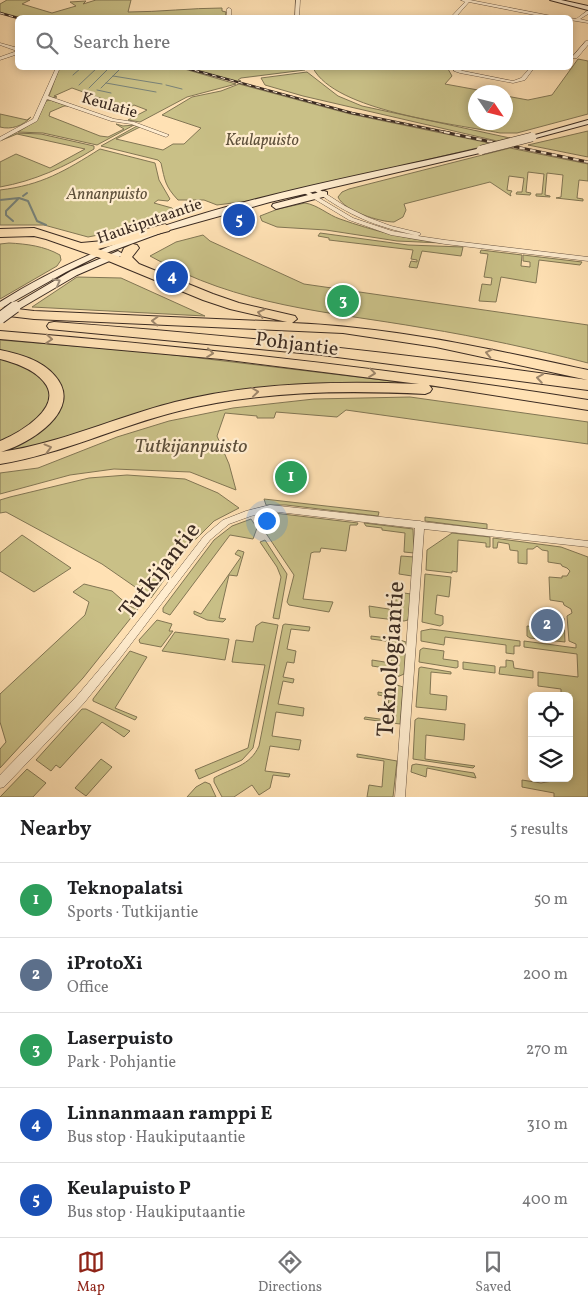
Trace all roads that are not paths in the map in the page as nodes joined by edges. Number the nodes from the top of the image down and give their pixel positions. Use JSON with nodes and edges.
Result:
{"nodes":[{"id":1,"x":298,"y":0,"type":"edge"},
{"id":2,"x":465,"y":0,"type":"edge"},
{"id":3,"x":552,"y":0,"type":"edge"},
{"id":4,"x":588,"y":8,"type":"edge"},
{"id":5,"x":229,"y":9,"type":"dead end"},
{"id":6,"x":588,"y":12,"type":"edge"},
{"id":7,"x":229,"y":15,"type":"edge"},
{"id":8,"x":297,"y":15,"type":"edge"},
{"id":9,"x":454,"y":15,"type":"edge"},
{"id":10,"x":533,"y":15,"type":"edge"},
{"id":11,"x":573,"y":19,"type":"edge"},
{"id":12,"x":577,"y":20,"type":"junction"},
{"id":13,"x":588,"y":22,"type":"edge"},
{"id":14,"x":588,"y":42,"type":"edge"},
{"id":15,"x":0,"y":44,"type":"edge"},
{"id":16,"x":15,"y":50,"type":"edge"},
{"id":17,"x":15,"y":52,"type":"edge"},
{"id":18,"x":575,"y":57,"type":"dead end"},
{"id":19,"x":0,"y":59,"type":"edge"},
{"id":20,"x":57,"y":70,"type":"edge"},
{"id":21,"x":456,"y":70,"type":"edge"},
{"id":22,"x":530,"y":70,"type":"edge"},
{"id":23,"x":46,"y":97,"type":"junction"},
{"id":24,"x":588,"y":122,"type":"edge"},
{"id":25,"x":166,"y":135,"type":"dead end"},
{"id":26,"x":0,"y":139,"type":"edge"},
{"id":27,"x":317,"y":193,"type":"junction"},
{"id":28,"x":165,"y":228,"type":"junction"},
{"id":29,"x":0,"y":233,"type":"edge"},
{"id":30,"x":0,"y":238,"type":"edge"},
{"id":31,"x":75,"y":244,"type":"junction"},
{"id":32,"x":133,"y":248,"type":"junction"},
{"id":33,"x":99,"y":257,"type":"junction"},
{"id":34,"x":588,"y":259,"type":"edge"},
{"id":35,"x":135,"y":268,"type":"junction"},
{"id":36,"x":1,"y":307,"type":"edge"},
{"id":37,"x":0,"y":318,"type":"edge"},
{"id":38,"x":0,"y":322,"type":"edge"},
{"id":39,"x":343,"y":329,"type":"junction"},
{"id":40,"x":0,"y":335,"type":"edge"},
{"id":41,"x":0,"y":354,"type":"edge"},
{"id":42,"x":588,"y":375,"type":"edge"},
{"id":43,"x":588,"y":385,"type":"edge"},
{"id":44,"x":582,"y":404,"type":"edge"},
{"id":45,"x":0,"y":447,"type":"edge"},
{"id":46,"x":0,"y":458,"type":"edge"},
{"id":47,"x":420,"y":524,"type":"junction"},
{"id":48,"x":588,"y":544,"type":"edge"},
{"id":49,"x":0,"y":783,"type":"edge"},
{"id":50,"x":400,"y":797,"type":"edge"}],
"edges":[{"from":1,"to":8,"type":"street"},
{"from":2,"to":9,"type":"street"},
{"from":2,"to":10,"type":"street"},
{"from":3,"to":4,"type":"main road"},
{"from":5,"to":7,"type":"street"},
{"from":6,"to":12,"type":"street"},
{"from":11,"to":12,"type":"street"},
{"from":12,"to":13,"type":"street"},
{"from":14,"to":18,"type":"street"},
{"from":15,"to":16,"type":"street"},
{"from":17,"to":19,"type":"street"},
{"from":20,"to":23,"type":"street"},
{"from":21,"to":22,"type":"street"},
{"from":23,"to":25,"type":"street","name":"Keulatie"},
{"from":23,"to":26,"type":"street"},
{"from":24,"to":27,"type":"main road","name":"Haukiputaantie","bridge":true},
{"from":27,"to":28,"type":"main road","name":"Haukiputaantie"},
{"from":27,"to":32,"type":"main road","name":"Haukiputaantie"},
{"from":27,"to":34,"type":"street"},
{"from":28,"to":31,"type":"highway"},
{"from":28,"to":33,"type":"main road","name":"Haukiputaantie"},
{"from":29,"to":31,"type":"highway"},
{"from":30,"to":33,"type":"highway"},
{"from":31,"to":33,"type":"highway"},
{"from":32,"to":33,"type":"main road","name":"Haukiputaantie"},
{"from":32,"to":35,"type":"highway"},
{"from":33,"to":35,"type":"highway"},
{"from":33,"to":36,"type":"main road","name":"Haukiputaantie"},
{"from":37,"to":33,"type":"main road","name":"Haukiputaantie","one_way":true,"bridge":true},
{"from":39,"to":35,"type":"highway","one_way":true},
{"from":39,"to":36,"type":"highway","one_way":true},
{"from":43,"to":38,"type":"highway","name":"Pohjantie","one_way":true},
{"from":42,"to":39,"type":"highway","one_way":true},
{"from":40,"to":44,"type":"highway","name":"Pohjantie","one_way":true},
{"from":41,"to":45,"type":"highway"},
{"from":46,"to":44,"type":"highway","one_way":true},
{"from":47,"to":48,"type":"street","name":"Tutkijantie"},
{"from":47,"to":49,"type":"street","name":"Tutkijantie"},
{"from":47,"to":50,"type":"street","name":"Teknologiantie"}]}
